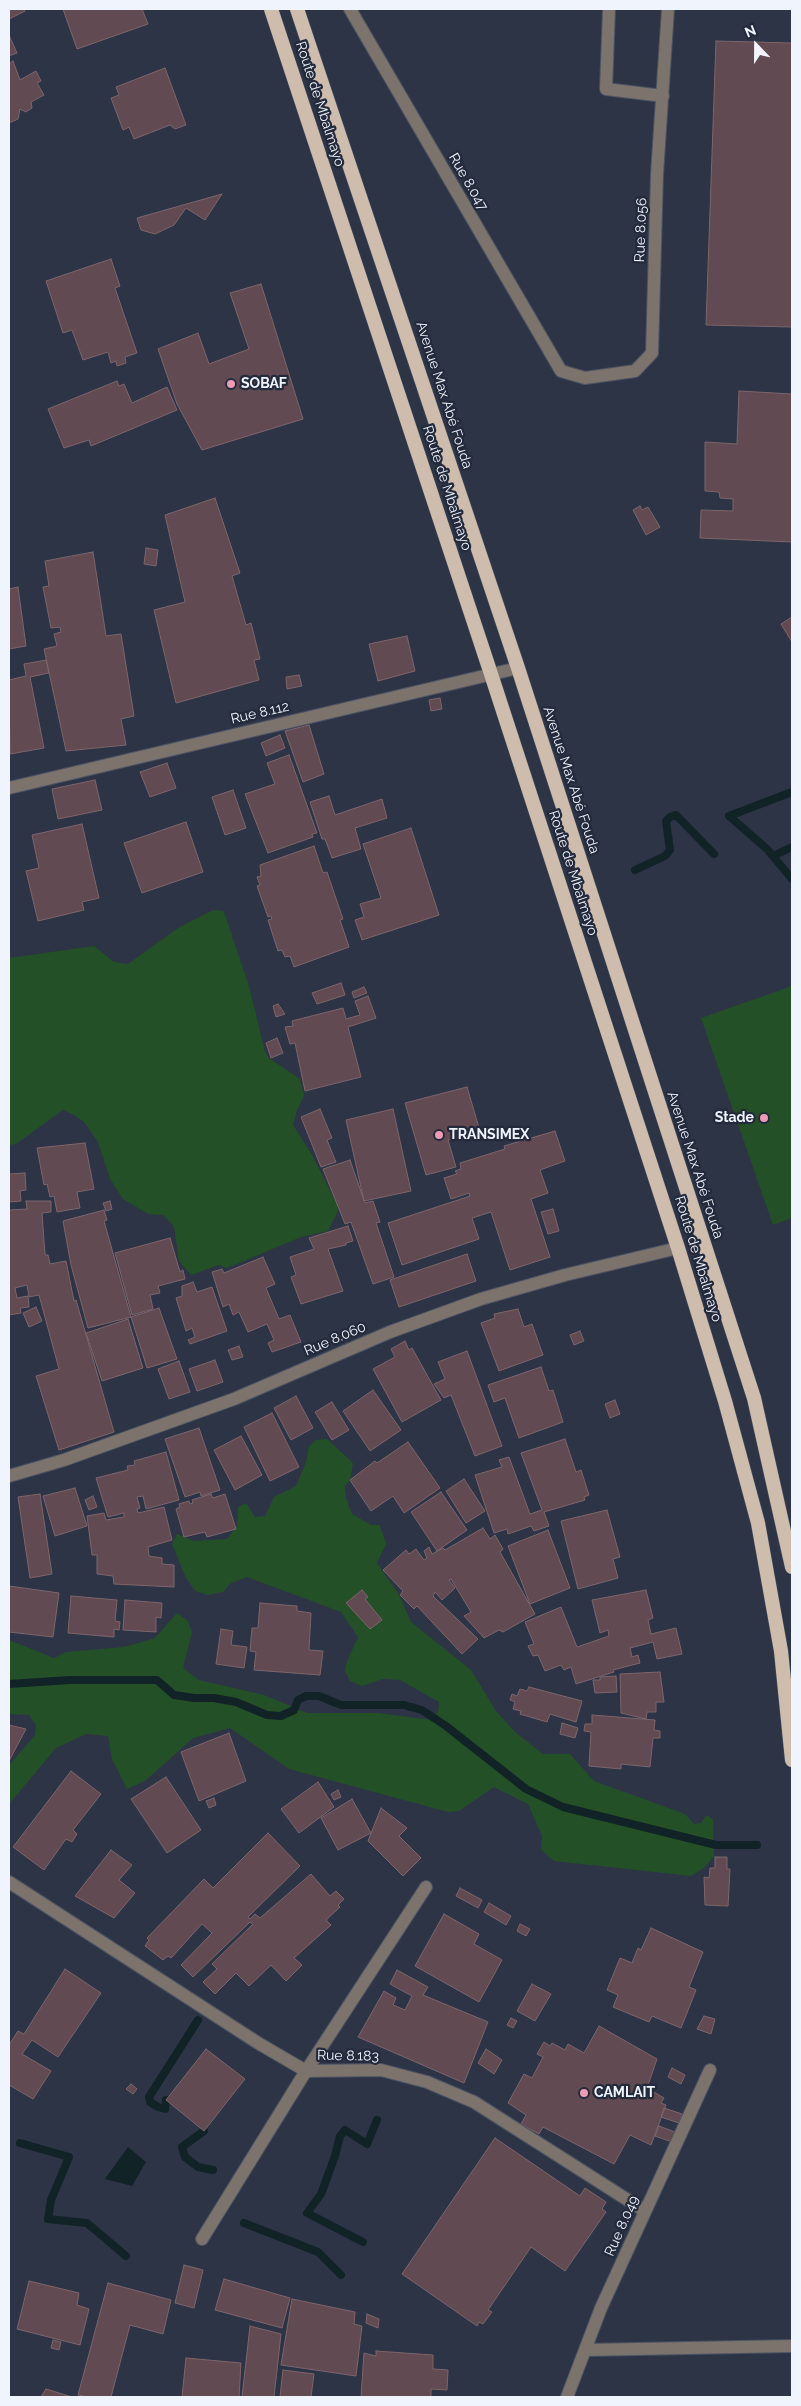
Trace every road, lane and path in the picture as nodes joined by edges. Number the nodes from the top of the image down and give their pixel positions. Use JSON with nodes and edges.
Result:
{"nodes":[{"id":1,"x":271,"y":9,"type":"edge"},
{"id":2,"x":298,"y":9,"type":"edge"},
{"id":3,"x":350,"y":9,"type":"edge"},
{"id":4,"x":609,"y":9,"type":"edge"},
{"id":5,"x":668,"y":9,"type":"edge"},
{"id":6,"x":663,"y":96,"type":"junction"},
{"id":7,"x":561,"y":371,"type":"joint"},
{"id":8,"x":518,"y":668,"type":"junction"},
{"id":9,"x":492,"y":674,"type":"junction"},
{"id":10,"x":9,"y":788,"type":"edge"},
{"id":11,"x":678,"y":1248,"type":"junction"},
{"id":12,"x":9,"y":1476,"type":"edge"},
{"id":13,"x":792,"y":1566,"type":"edge"},
{"id":14,"x":792,"y":1760,"type":"edge"},
{"id":15,"x":9,"y":1882,"type":"edge"},
{"id":16,"x":426,"y":1887,"type":"dead end"},
{"id":17,"x":306,"y":2070,"type":"junction"},
{"id":18,"x":710,"y":2070,"type":"dead end"},
{"id":19,"x":645,"y":2211,"type":"junction"},
{"id":20,"x":202,"y":2239,"type":"dead end"},
{"id":21,"x":792,"y":2346,"type":"edge"},
{"id":22,"x":585,"y":2350,"type":"junction"},
{"id":23,"x":567,"y":2397,"type":"edge"}],
"edges":[{"from":1,"to":9,"type":"highway","name":"Route de Mbalmayo"},
{"from":2,"to":8,"type":"highway","name":"Avenue Max Abé Fouda"},
{"from":3,"to":7,"type":"street","name":"Rue 8.047"},
{"from":4,"to":6,"type":"street"},
{"from":5,"to":6,"type":"street","name":"Rue 8.056"},
{"from":6,"to":7,"type":"street","name":"Rue 8.056"},
{"from":8,"to":9,"type":"street","name":"Rue 8.112"},
{"from":8,"to":13,"type":"highway","name":"Avenue Max Abé Fouda"},
{"from":9,"to":10,"type":"street","name":"Rue 8.112"},
{"from":9,"to":11,"type":"highway","name":"Route de Mbalmayo"},
{"from":11,"to":12,"type":"street","name":"Rue 8.060"},
{"from":11,"to":14,"type":"highway","name":"Route de Mbalmayo"},
{"from":15,"to":17,"type":"street","name":"Rue 8.183"},
{"from":16,"to":17,"type":"street"},
{"from":17,"to":19,"type":"street","name":"Rue 8.183"},
{"from":17,"to":20,"type":"street"},
{"from":18,"to":19,"type":"street","name":"Rue 8.049"},
{"from":19,"to":22,"type":"street","name":"Rue 8.049"},
{"from":21,"to":22,"type":"street"},
{"from":22,"to":23,"type":"street","name":"Rue 8.049"}]}
